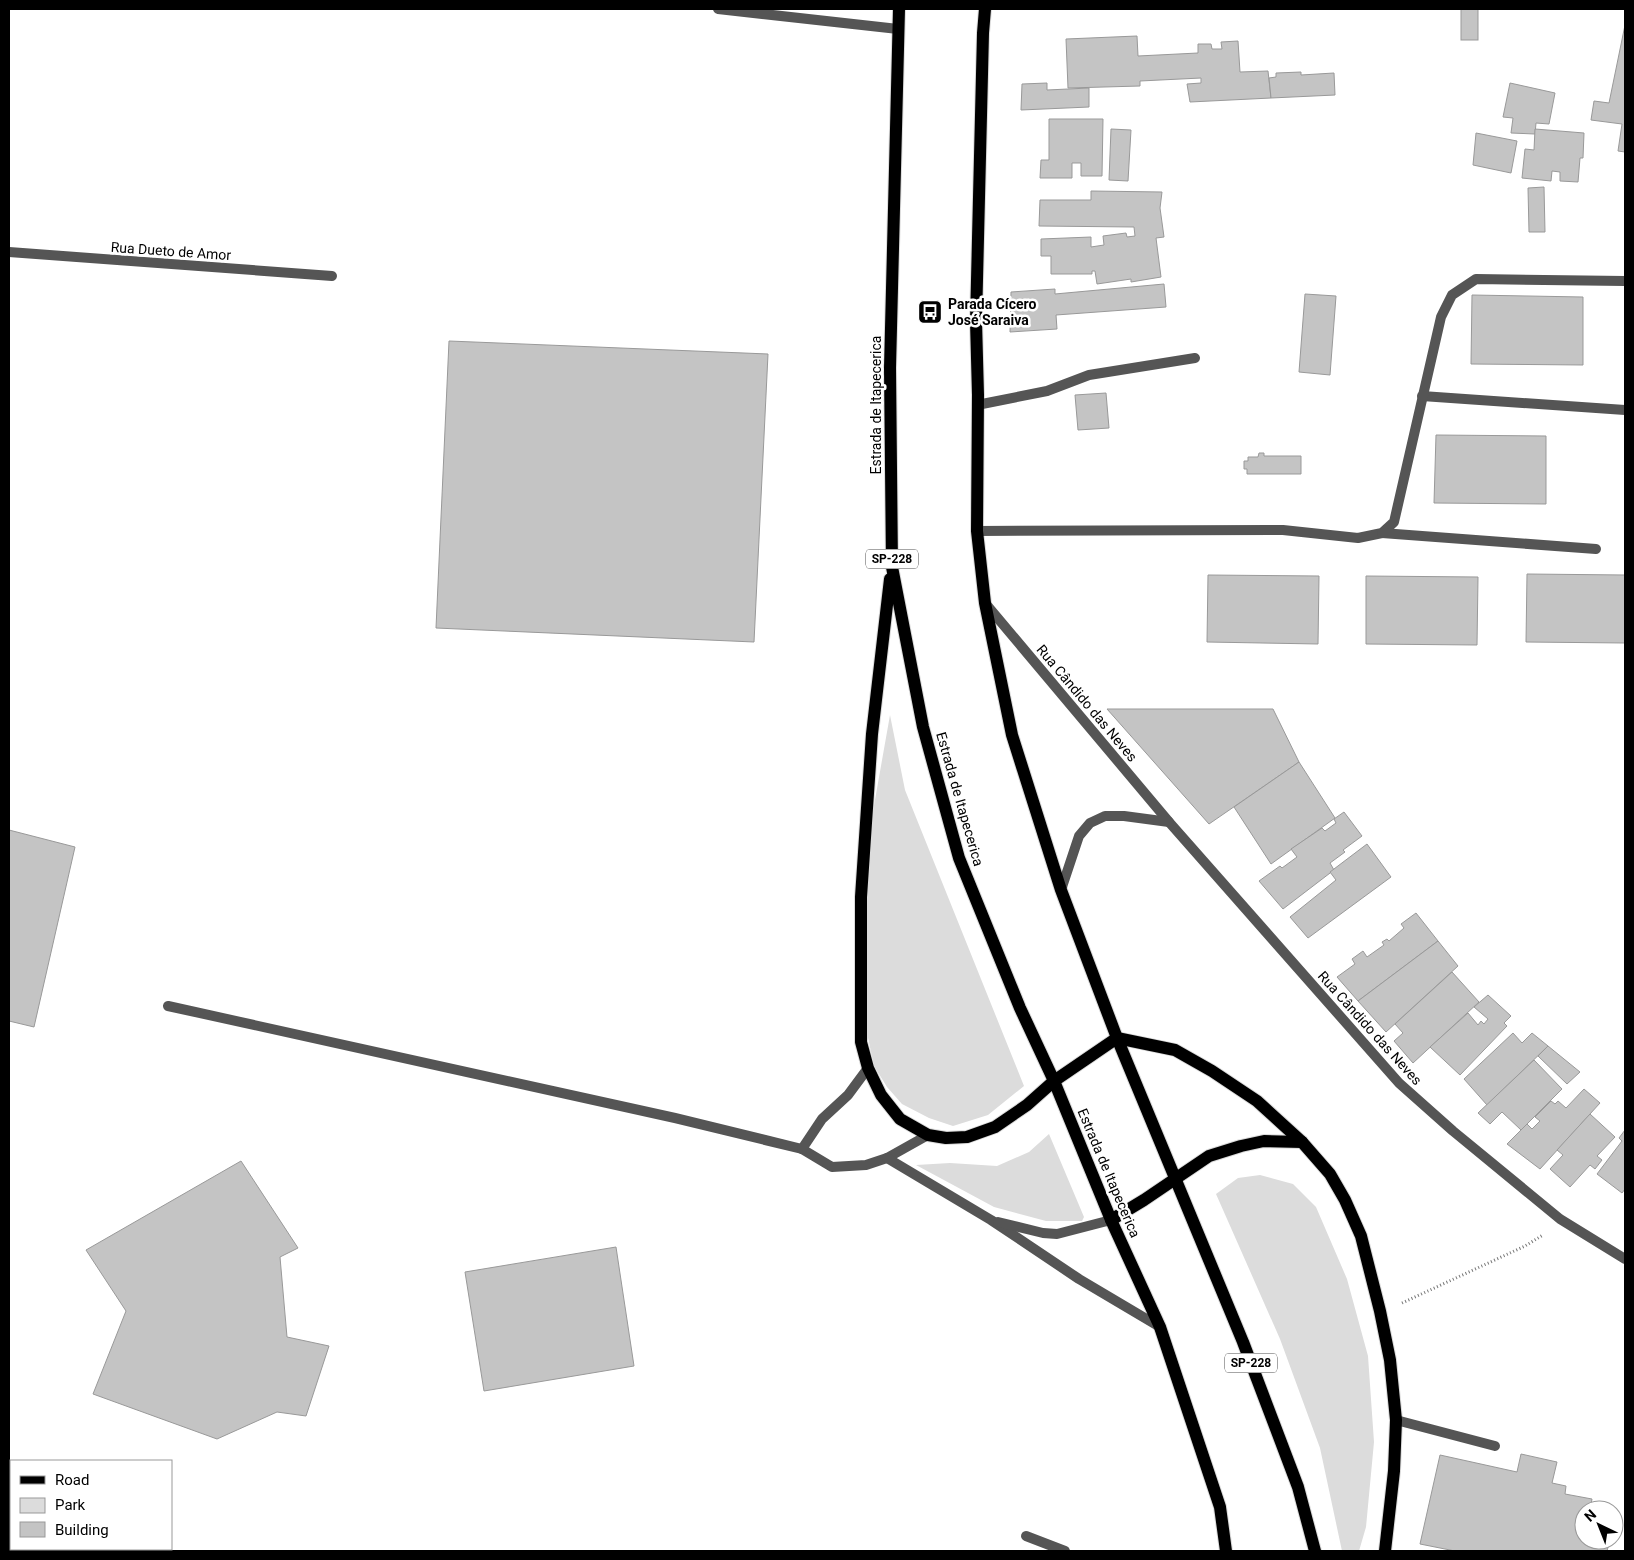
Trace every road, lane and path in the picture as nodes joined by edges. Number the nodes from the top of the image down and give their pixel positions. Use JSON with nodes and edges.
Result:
{"nodes":[{"id":1,"x":718,"y":9,"type":"edge"},
{"id":2,"x":899,"y":9,"type":"edge"},
{"id":3,"x":985,"y":9,"type":"edge"},
{"id":4,"x":898,"y":29,"type":"junction"},
{"id":5,"x":9,"y":252,"type":"edge"},
{"id":6,"x":332,"y":276,"type":"dead end"},
{"id":7,"x":1625,"y":281,"type":"edge"},
{"id":8,"x":1195,"y":358,"type":"dead end"},
{"id":9,"x":1422,"y":396,"type":"junction"},
{"id":10,"x":977,"y":405,"type":"junction"},
{"id":11,"x":1625,"y":410,"type":"edge"},
{"id":12,"x":977,"y":531,"type":"junction"},
{"id":13,"x":1382,"y":533,"type":"junction"},
{"id":14,"x":1596,"y":548,"type":"dead end"},
{"id":15,"x":892,"y":567,"type":"junction"},
{"id":16,"x":984,"y":602,"type":"junction"},
{"id":17,"x":1169,"y":822,"type":"junction"},
{"id":18,"x":1060,"y":890,"type":"junction"},
{"id":19,"x":168,"y":1006,"type":"dead end"},
{"id":20,"x":1117,"y":1038,"type":"junction"},
{"id":21,"x":868,"y":1068,"type":"junction"},
{"id":22,"x":1054,"y":1081,"type":"junction"},
{"id":23,"x":928,"y":1135,"type":"junction"},
{"id":24,"x":1302,"y":1142,"type":"junction"},
{"id":25,"x":802,"y":1149,"type":"junction"},
{"id":26,"x":887,"y":1158,"type":"junction"},
{"id":27,"x":1176,"y":1178,"type":"junction"},
{"id":28,"x":991,"y":1220,"type":"junction"},
{"id":29,"x":1111,"y":1220,"type":"junction"},
{"id":30,"x":1549,"y":1231,"type":"dead end"},
{"id":31,"x":1625,"y":1259,"type":"edge"},
{"id":32,"x":1400,"y":1304,"type":"dead end"},
{"id":33,"x":1160,"y":1327,"type":"junction"},
{"id":34,"x":1396,"y":1420,"type":"junction"},
{"id":35,"x":1495,"y":1446,"type":"dead end"},
{"id":36,"x":1026,"y":1536,"type":"dead end"},
{"id":37,"x":1065,"y":1551,"type":"edge"},
{"id":38,"x":1226,"y":1551,"type":"edge"},
{"id":39,"x":1315,"y":1551,"type":"edge"},
{"id":40,"x":1386,"y":1551,"type":"edge"}],
"edges":[{"from":1,"to":4,"type":"street"},
{"from":2,"to":4,"type":"main road","name":"Estrada de Itapecerica","number":"SP-228"},
{"from":3,"to":10,"type":"main road","number":"SP-228"},
{"from":4,"to":15,"type":"main road","name":"Estrada de Itapecerica","number":"SP-228"},
{"from":5,"to":6,"type":"street","name":"Rua Dueto de Amor"},
{"from":7,"to":9,"type":"street"},
{"from":8,"to":10,"type":"street"},
{"from":9,"to":11,"type":"street"},
{"from":9,"to":13,"type":"street"},
{"from":10,"to":12,"type":"main road","number":"SP-228"},
{"from":12,"to":13,"type":"street"},
{"from":12,"to":16,"type":"main road","number":"SP-228"},
{"from":13,"to":14,"type":"street"},
{"from":15,"to":21,"type":"main road"},
{"from":15,"to":22,"type":"main road","name":"Estrada de Itapecerica","number":"SP-228"},
{"from":16,"to":17,"type":"street","name":"Rua Cândido das Neves"},
{"from":16,"to":18,"type":"main road","number":"SP-228"},
{"from":17,"to":18,"type":"street"},
{"from":17,"to":31,"type":"street","name":"Rua Cândido das Neves"},
{"from":18,"to":20,"type":"main road","number":"SP-228"},
{"from":19,"to":25,"type":"street"},
{"from":20,"to":22,"type":"main road"},
{"from":20,"to":24,"type":"main road"},
{"from":20,"to":27,"type":"main road","number":"SP-228"},
{"from":21,"to":23,"type":"main road"},
{"from":21,"to":25,"type":"street"},
{"from":22,"to":23,"type":"main road"},
{"from":22,"to":29,"type":"main road","name":"Estrada de Itapecerica","number":"SP-228"},
{"from":23,"to":26,"type":"street"},
{"from":24,"to":27,"type":"main road"},
{"from":24,"to":34,"type":"main road"},
{"from":25,"to":26,"type":"street"},
{"from":26,"to":28,"type":"street"},
{"from":27,"to":29,"type":"main road"},
{"from":27,"to":39,"type":"main road","number":"SP-228"},
{"from":28,"to":29,"type":"street"},
{"from":28,"to":33,"type":"street"},
{"from":29,"to":33,"type":"main road","name":"Estrada de Itapecerica","number":"SP-228"},
{"from":30,"to":32,"type":"path"},
{"from":33,"to":38,"type":"main road","name":"Estrada de Itapecerica","number":"SP-228"},
{"from":34,"to":35,"type":"street"},
{"from":34,"to":40,"type":"main road"},
{"from":36,"to":37,"type":"street"}]}
